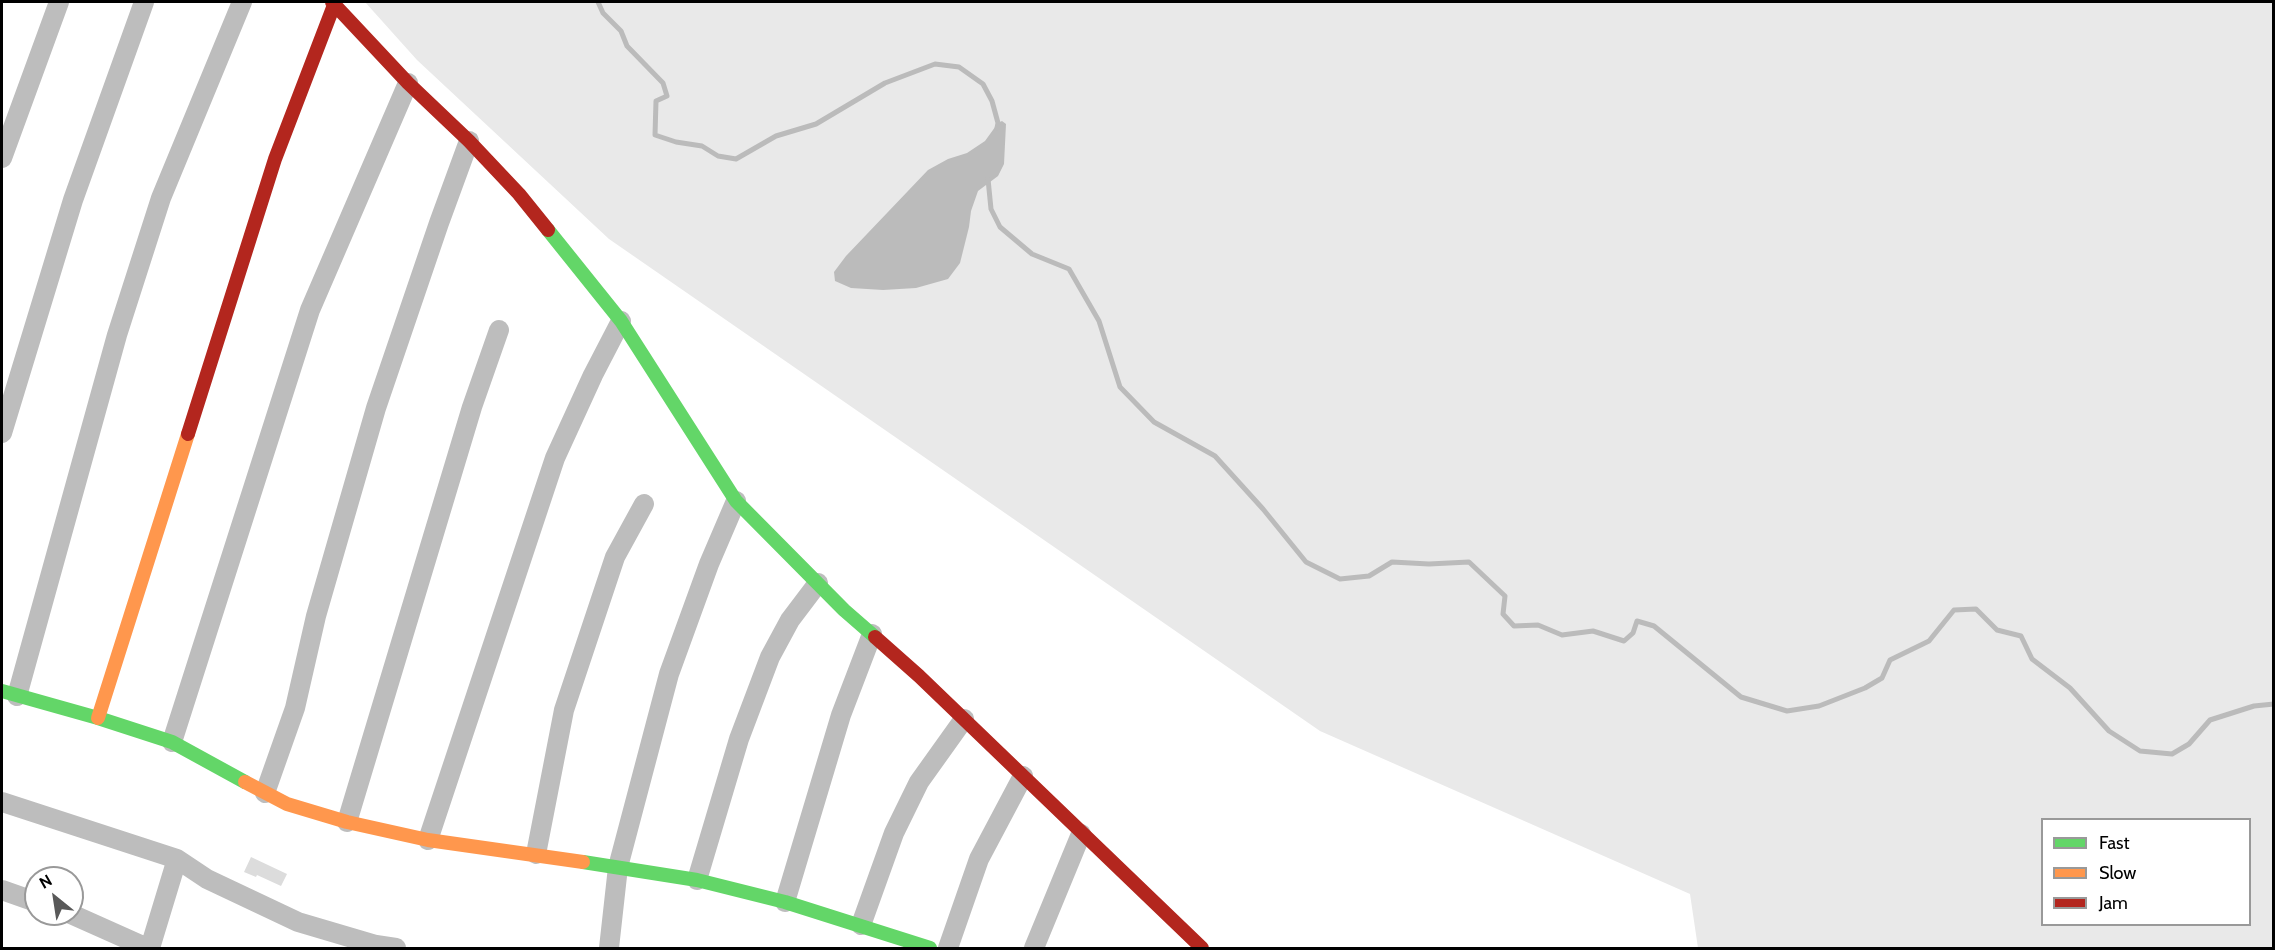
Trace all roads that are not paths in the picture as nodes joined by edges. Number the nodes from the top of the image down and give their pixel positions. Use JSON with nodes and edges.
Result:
{"nodes":[{"id":1,"x":58,"y":2,"type":"edge"},
{"id":2,"x":144,"y":2,"type":"edge"},
{"id":3,"x":243,"y":2,"type":"edge"},
{"id":4,"x":333,"y":3,"type":"edge"},
{"id":5,"x":408,"y":83,"type":"junction"},
{"id":6,"x":470,"y":141,"type":"junction"},
{"id":7,"x":2,"y":158,"type":"edge"},
{"id":8,"x":621,"y":321,"type":"junction"},
{"id":9,"x":499,"y":330,"type":"dead end"},
{"id":10,"x":2,"y":433,"type":"edge"},
{"id":11,"x":736,"y":501,"type":"junction"},
{"id":12,"x":644,"y":504,"type":"dead end"},
{"id":13,"x":818,"y":583,"type":"junction"},
{"id":14,"x":872,"y":634,"type":"junction"},
{"id":15,"x":9,"y":694,"type":"edge"},
{"id":16,"x":98,"y":718,"type":"junction"},
{"id":17,"x":964,"y":719,"type":"junction"},
{"id":18,"x":172,"y":742,"type":"junction"},
{"id":19,"x":1023,"y":776,"type":"junction"},
{"id":20,"x":264,"y":793,"type":"junction"},
{"id":21,"x":2,"y":802,"type":"edge"},
{"id":22,"x":347,"y":822,"type":"junction"},
{"id":23,"x":1082,"y":834,"type":"junction"},
{"id":24,"x":428,"y":840,"type":"junction"},
{"id":25,"x":536,"y":854,"type":"junction"},
{"id":26,"x":177,"y":859,"type":"junction"},
{"id":27,"x":618,"y":867,"type":"junction"},
{"id":28,"x":697,"y":880,"type":"junction"},
{"id":29,"x":2,"y":890,"type":"edge"},
{"id":30,"x":24,"y":898,"type":"edge"},
{"id":31,"x":785,"y":902,"type":"junction"},
{"id":32,"x":84,"y":920,"type":"edge"},
{"id":33,"x":861,"y":925,"type":"junction"},
{"id":34,"x":148,"y":948,"type":"edge"},
{"id":35,"x":396,"y":948,"type":"edge"},
{"id":36,"x":609,"y":948,"type":"edge"},
{"id":37,"x":930,"y":948,"type":"edge"},
{"id":38,"x":948,"y":948,"type":"edge"},
{"id":39,"x":1034,"y":948,"type":"edge"},
{"id":40,"x":1202,"y":948,"type":"edge"}],
"edges":[{"from":1,"to":7,"type":"street"},
{"from":2,"to":10,"type":"street"},
{"from":3,"to":15,"type":"street"},
{"from":4,"to":5,"type":"street"},
{"from":4,"to":16,"type":"street"},
{"from":5,"to":6,"type":"street"},
{"from":5,"to":18,"type":"street"},
{"from":6,"to":8,"type":"street"},
{"from":6,"to":20,"type":"street"},
{"from":8,"to":11,"type":"street"},
{"from":8,"to":24,"type":"street"},
{"from":9,"to":22,"type":"street"},
{"from":11,"to":13,"type":"street"},
{"from":11,"to":27,"type":"street"},
{"from":12,"to":25,"type":"street"},
{"from":13,"to":14,"type":"street"},
{"from":13,"to":28,"type":"street"},
{"from":14,"to":17,"type":"street"},
{"from":14,"to":31,"type":"street"},
{"from":15,"to":16,"type":"street"},
{"from":16,"to":18,"type":"street"},
{"from":17,"to":19,"type":"street"},
{"from":17,"to":33,"type":"street"},
{"from":18,"to":20,"type":"street"},
{"from":19,"to":23,"type":"street"},
{"from":19,"to":38,"type":"street"},
{"from":20,"to":22,"type":"street"},
{"from":21,"to":26,"type":"street"},
{"from":22,"to":24,"type":"street"},
{"from":23,"to":39,"type":"street"},
{"from":23,"to":40,"type":"street"},
{"from":24,"to":25,"type":"street"},
{"from":25,"to":27,"type":"street"},
{"from":26,"to":34,"type":"street"},
{"from":26,"to":35,"type":"street"},
{"from":27,"to":28,"type":"street"},
{"from":27,"to":36,"type":"street"},
{"from":28,"to":31,"type":"street"},
{"from":29,"to":30,"type":"street"},
{"from":31,"to":33,"type":"street"},
{"from":32,"to":34,"type":"street"},
{"from":33,"to":37,"type":"street"}]}
